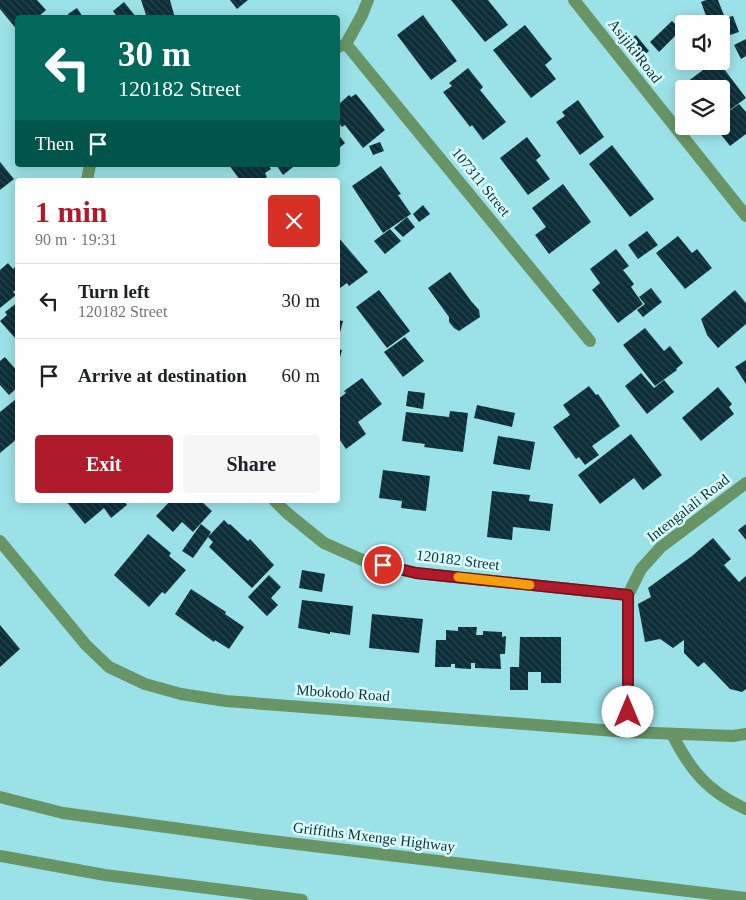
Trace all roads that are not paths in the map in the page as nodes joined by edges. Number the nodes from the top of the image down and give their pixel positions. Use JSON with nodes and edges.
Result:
{"nodes":[{"id":1,"x":368,"y":0,"type":"edge"},
{"id":2,"x":574,"y":0,"type":"edge"},
{"id":3,"x":342,"y":45,"type":"edge"},
{"id":4,"x":745,"y":214,"type":"edge"},
{"id":5,"x":590,"y":342,"type":"dead end"},
{"id":6,"x":746,"y":483,"type":"edge"},
{"id":7,"x":277,"y":503,"type":"edge"},
{"id":8,"x":0,"y":541,"type":"edge"},
{"id":9,"x":628,"y":595,"type":"junction"},
{"id":10,"x":628,"y":732,"type":"junction"},
{"id":11,"x":672,"y":734,"type":"junction"},
{"id":12,"x":746,"y":734,"type":"edge"},
{"id":13,"x":0,"y":797,"type":"edge"},
{"id":14,"x":746,"y":809,"type":"edge"},
{"id":15,"x":0,"y":856,"type":"edge"},
{"id":16,"x":746,"y":898,"type":"edge"},
{"id":17,"x":302,"y":900,"type":"edge"}],
"edges":[{"from":1,"to":3,"type":"street"},
{"from":2,"to":4,"type":"street","name":"Asijiki Road"},
{"from":3,"to":5,"type":"street","name":"107311 Street"},
{"from":6,"to":9,"type":"street","name":"Intengalali Road"},
{"from":7,"to":9,"type":"street","name":"120182 Street"},
{"from":8,"to":10,"type":"street","name":"Mbokodo Road"},
{"from":9,"to":10,"type":"street","name":"Intengalali Road"},
{"from":10,"to":11,"type":"street","name":"Mbokodo Road"},
{"from":11,"to":12,"type":"street","name":"Mbokodo Road"},
{"from":11,"to":14,"type":"street"},
{"from":13,"to":16,"type":"street","name":"Griffiths Mxenge Highway"},
{"from":15,"to":17,"type":"street"}]}
